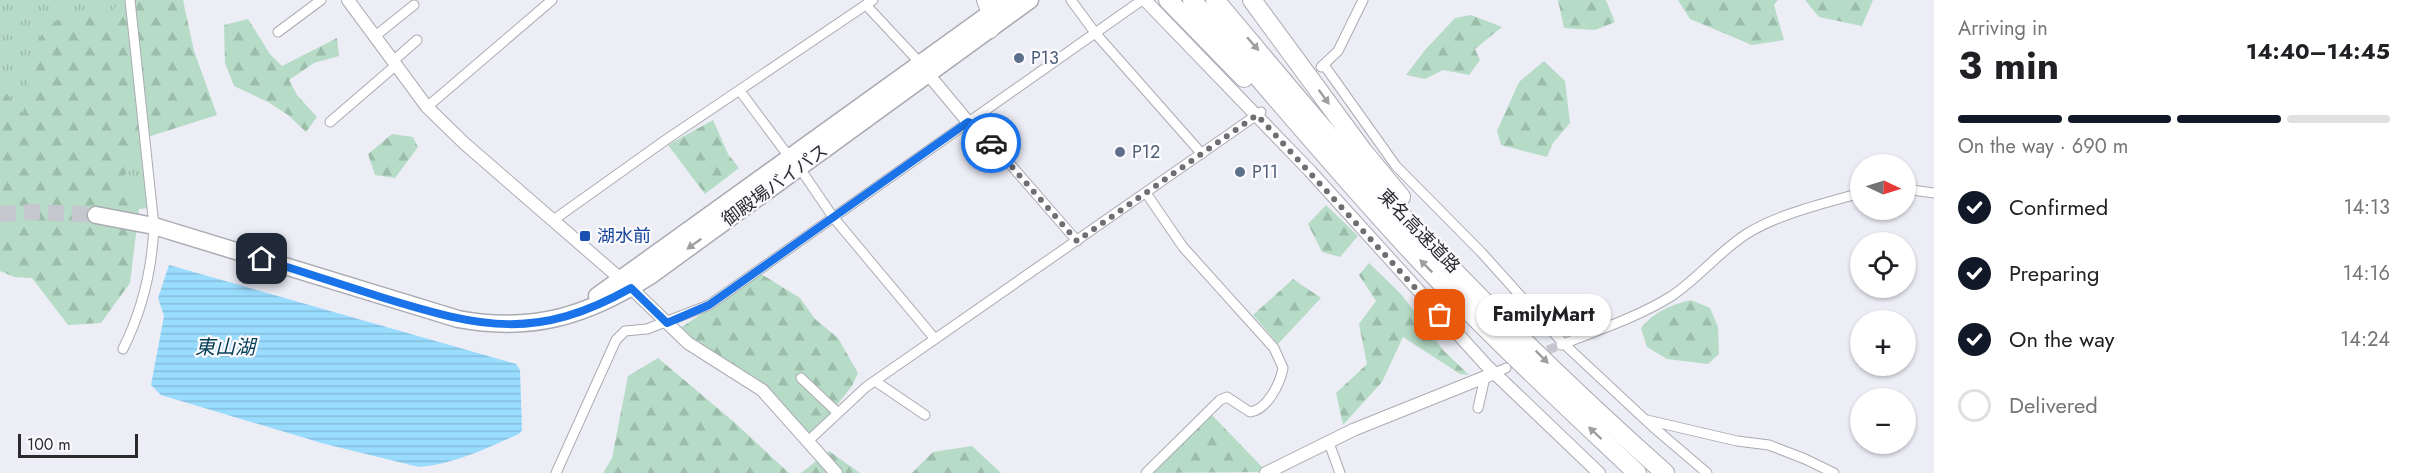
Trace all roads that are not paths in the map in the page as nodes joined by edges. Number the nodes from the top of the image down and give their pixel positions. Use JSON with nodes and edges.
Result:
{"nodes":[{"id":1,"x":130,"y":0,"type":"edge"},
{"id":2,"x":321,"y":0,"type":"edge"},
{"id":3,"x":348,"y":0,"type":"edge"},
{"id":4,"x":552,"y":0,"type":"edge"},
{"id":5,"x":1008,"y":0,"type":"edge"},
{"id":6,"x":1030,"y":0,"type":"edge"},
{"id":7,"x":1071,"y":0,"type":"edge"},
{"id":8,"x":1144,"y":0,"type":"edge"},
{"id":9,"x":1168,"y":0,"type":"edge"},
{"id":10,"x":1192,"y":0,"type":"edge"},
{"id":11,"x":1215,"y":0,"type":"edge"},
{"id":12,"x":1252,"y":0,"type":"edge"},
{"id":13,"x":1363,"y":0,"type":"edge"},
{"id":14,"x":870,"y":3,"type":"edge"},
{"id":15,"x":414,"y":5,"type":"dead end"},
{"id":16,"x":989,"y":10,"type":"edge"},
{"id":17,"x":278,"y":32,"type":"dead end"},
{"id":18,"x":1096,"y":34,"type":"junction"},
{"id":19,"x":374,"y":37,"type":"junction"},
{"id":20,"x":417,"y":40,"type":"dead end"},
{"id":21,"x":393,"y":64,"type":"junction"},
{"id":22,"x":925,"y":69,"type":"junction"},
{"id":23,"x":740,"y":91,"type":"junction"},
{"id":24,"x":427,"y":107,"type":"junction"},
{"id":25,"x":1259,"y":113,"type":"junction"},
{"id":26,"x":330,"y":122,"type":"dead end"},
{"id":27,"x":968,"y":122,"type":"junction"},
{"id":28,"x":1202,"y":154,"type":"junction"},
{"id":29,"x":794,"y":162,"type":"junction"},
{"id":30,"x":1338,"y":171,"type":"junction"},
{"id":31,"x":1916,"y":191,"type":"edge"},
{"id":32,"x":1146,"y":193,"type":"junction"},
{"id":33,"x":1934,"y":193,"type":"edge"},
{"id":34,"x":1850,"y":196,"type":"edge"},
{"id":35,"x":96,"y":215,"type":"tunnel mouth"},
{"id":36,"x":833,"y":217,"type":"junction"},
{"id":37,"x":552,"y":221,"type":"junction"},
{"id":38,"x":154,"y":226,"type":"junction"},
{"id":39,"x":1077,"y":241,"type":"junction"},
{"id":40,"x":626,"y":284,"type":"junction"},
{"id":41,"x":1497,"y":313,"type":"junction"},
{"id":42,"x":667,"y":323,"type":"junction"},
{"id":43,"x":935,"y":339,"type":"junction"},
{"id":44,"x":1561,"y":345,"type":"junction"},
{"id":45,"x":123,"y":349,"type":"dead end"},
{"id":46,"x":1496,"y":372,"type":"junction"},
{"id":47,"x":801,"y":378,"type":"dead end"},
{"id":48,"x":875,"y":381,"type":"junction"},
{"id":49,"x":1478,"y":408,"type":"dead end"},
{"id":50,"x":838,"y":413,"type":"junction"},
{"id":51,"x":925,"y":415,"type":"dead end"},
{"id":52,"x":1645,"y":420,"type":"junction"},
{"id":53,"x":807,"y":442,"type":"junction"},
{"id":54,"x":1329,"y":443,"type":"junction"},
{"id":55,"x":556,"y":473,"type":"edge"},
{"id":56,"x":837,"y":473,"type":"edge"},
{"id":57,"x":1146,"y":473,"type":"edge"},
{"id":58,"x":1266,"y":473,"type":"edge"},
{"id":59,"x":1340,"y":473,"type":"edge"},
{"id":60,"x":1599,"y":473,"type":"edge"},
{"id":61,"x":1637,"y":473,"type":"edge"},
{"id":62,"x":1665,"y":473,"type":"edge"},
{"id":63,"x":1707,"y":473,"type":"edge"},
{"id":64,"x":1834,"y":473,"type":"edge"}],
"edges":[{"from":1,"to":38,"type":"street"},
{"from":2,"to":17,"type":"street"},
{"from":3,"to":19,"type":"street"},
{"from":4,"to":24,"type":"street"},
{"from":5,"to":16,"type":"highway"},
{"from":6,"to":16,"type":"highway","name":"御殿場バイパス"},
{"from":7,"to":18,"type":"street"},
{"from":8,"to":18,"type":"street"},
{"from":8,"to":25,"type":"street"},
{"from":9,"to":30,"type":"highway"},
{"from":10,"to":30,"type":"highway","name":"東名高速道路"},
{"from":11,"to":41,"type":"highway","name":"東名高速道路","one_way":true},
{"from":12,"to":41,"type":"highway","one_way":true},
{"from":13,"to":44,"type":"street"},
{"from":14,"to":22,"type":"street"},
{"from":14,"to":23,"type":"street"},
{"from":15,"to":19,"type":"street"},
{"from":16,"to":22,"type":"highway","name":"御殿場バイパス"},
{"from":18,"to":27,"type":"street"},
{"from":18,"to":28,"type":"street"},
{"from":19,"to":21,"type":"street"},
{"from":20,"to":21,"type":"street"},
{"from":21,"to":24,"type":"street"},
{"from":21,"to":26,"type":"street"},
{"from":22,"to":27,"type":"street"},
{"from":22,"to":29,"type":"highway","name":"御殿場バイパス"},
{"from":23,"to":29,"type":"street"},
{"from":23,"to":37,"type":"street"},
{"from":24,"to":37,"type":"street"},
{"from":25,"to":28,"type":"street"},
{"from":25,"to":46,"type":"street"},
{"from":27,"to":36,"type":"street"},
{"from":27,"to":39,"type":"street"},
{"from":28,"to":32,"type":"street"},
{"from":29,"to":36,"type":"street"},
{"from":29,"to":40,"type":"highway","name":"御殿場バイパス"},
{"from":61,"to":30,"type":"highway","name":"東名高速道路","one_way":true},
{"from":31,"to":33,"type":"street"},
{"from":32,"to":39,"type":"street"},
{"from":32,"to":57,"type":"street"},
{"from":34,"to":44,"type":"street"},
{"from":35,"to":38,"type":"highway","name":"御殿場バイパス"},
{"from":36,"to":42,"type":"street"},
{"from":36,"to":43,"type":"street"},
{"from":37,"to":40,"type":"street"},
{"from":38,"to":40,"type":"highway","name":"御殿場バイパス"},
{"from":38,"to":45,"type":"street"},
{"from":39,"to":43,"type":"street"},
{"from":40,"to":42,"type":"street"},
{"from":41,"to":62,"type":"highway","name":"東名高速道路","one_way":true},
{"from":42,"to":53,"type":"street"},
{"from":42,"to":55,"type":"street"},
{"from":43,"to":48,"type":"street"},
{"from":44,"to":52,"type":"street"},
{"from":46,"to":49,"type":"street"},
{"from":46,"to":54,"type":"street"},
{"from":46,"to":60,"type":"street"},
{"from":47,"to":50,"type":"street"},
{"from":48,"to":50,"type":"street"},
{"from":48,"to":51,"type":"street"},
{"from":50,"to":53,"type":"street"},
{"from":52,"to":63,"type":"street"},
{"from":52,"to":64,"type":"street"},
{"from":53,"to":56,"type":"street"},
{"from":54,"to":58,"type":"street"},
{"from":54,"to":59,"type":"street"}]}
